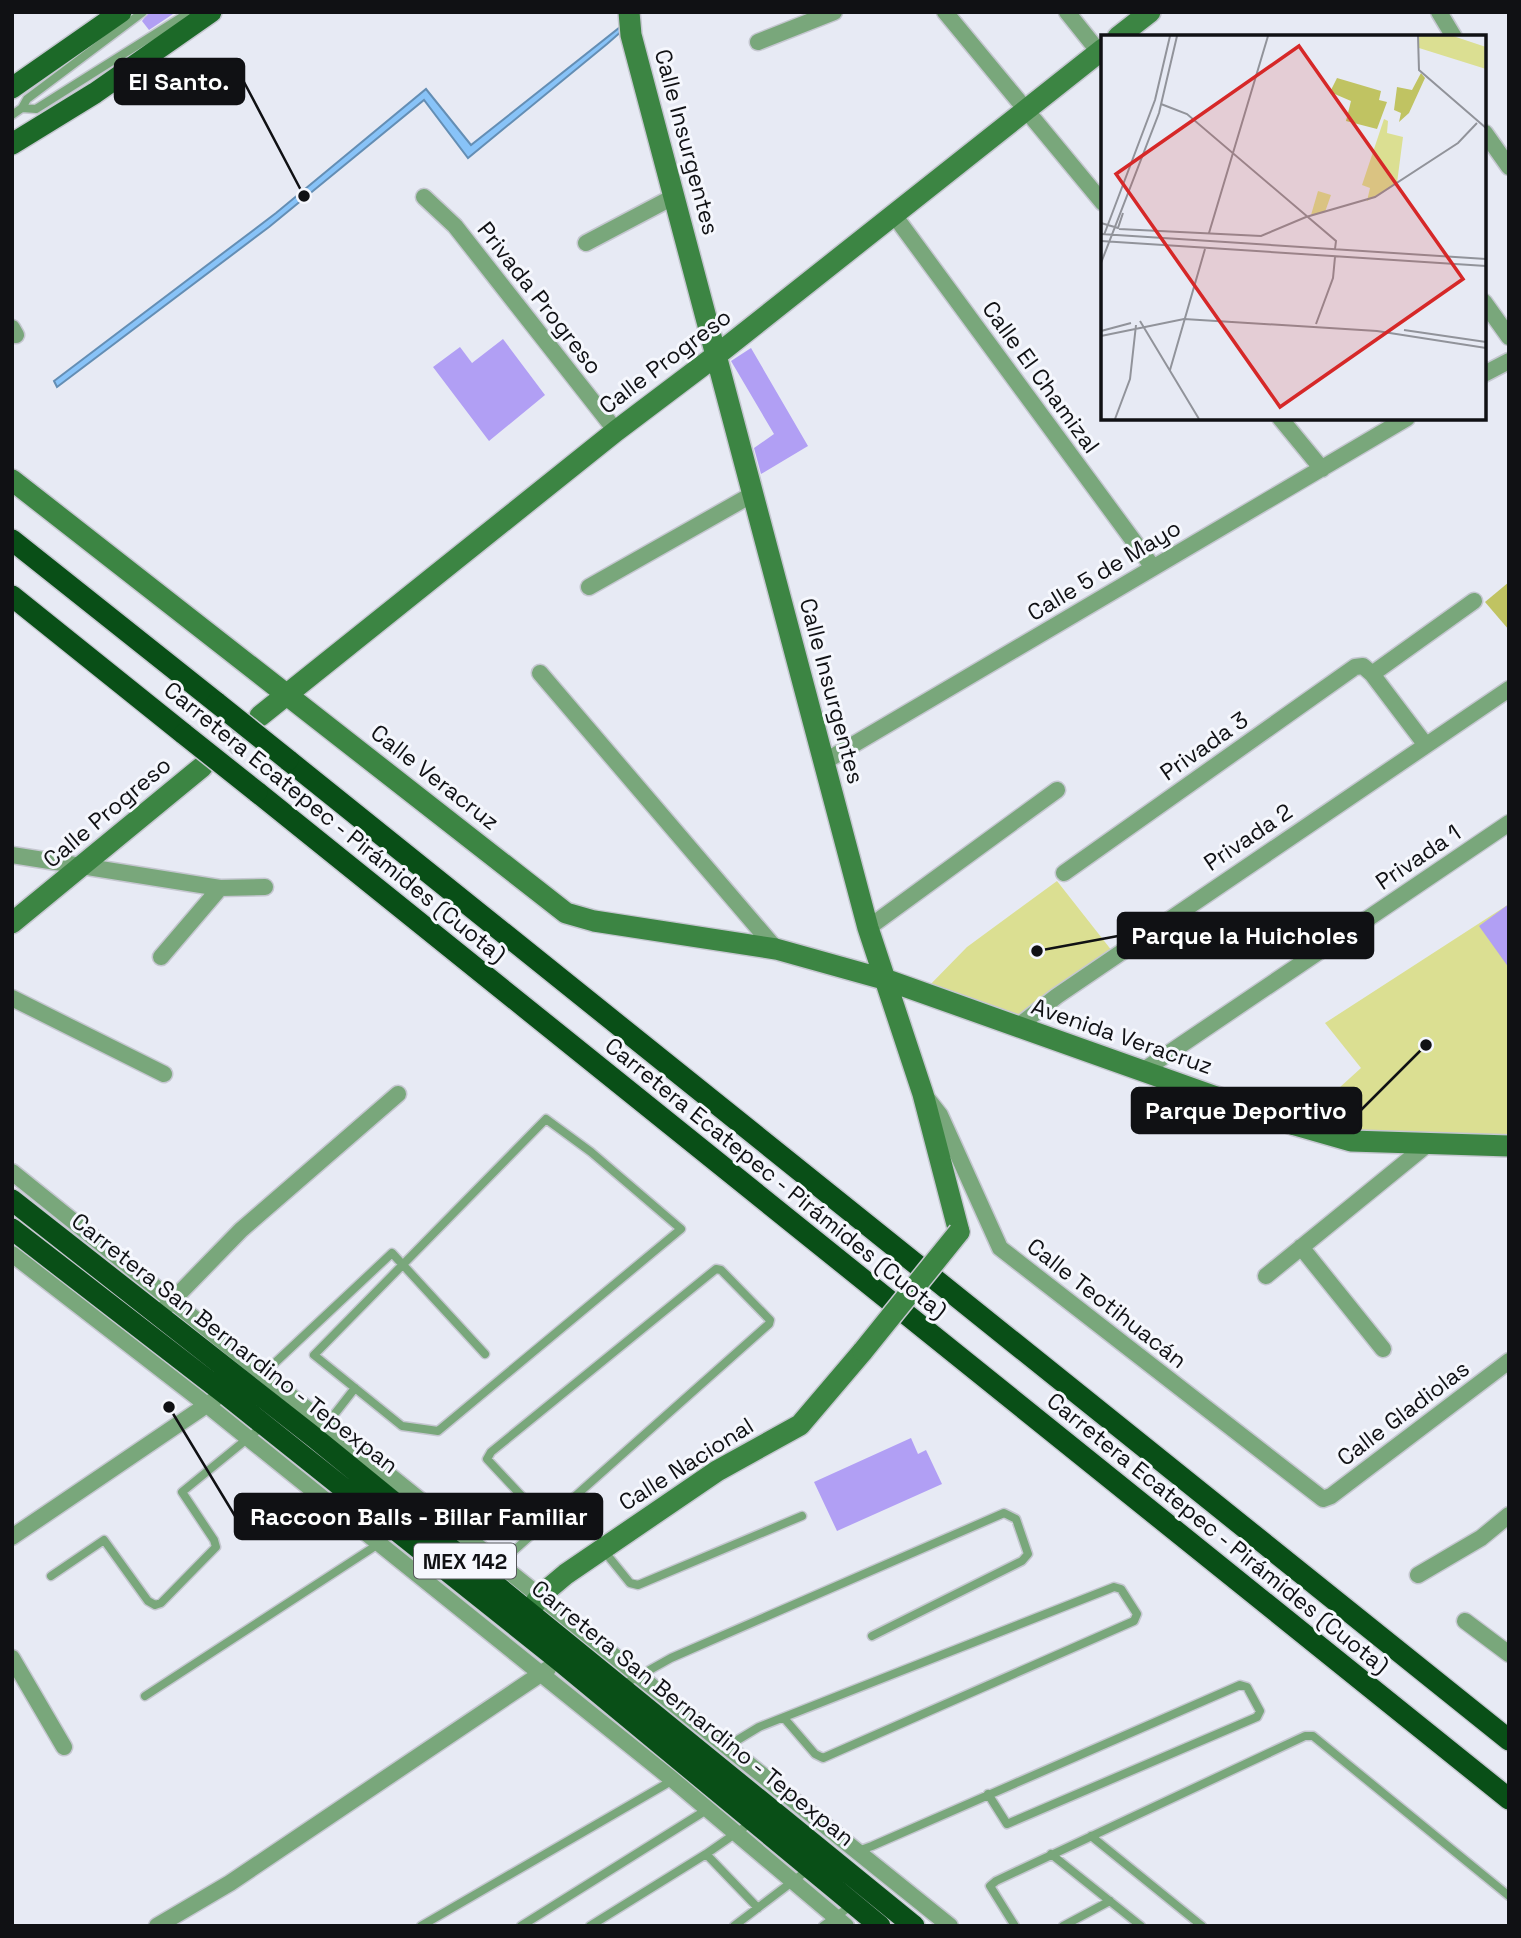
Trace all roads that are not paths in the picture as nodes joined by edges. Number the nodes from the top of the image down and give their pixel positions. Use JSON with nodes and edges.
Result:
{"nodes":[{"id":1,"x":121,"y":12,"type":"edge"},
{"id":2,"x":143,"y":12,"type":"edge"},
{"id":3,"x":190,"y":12,"type":"edge"},
{"id":4,"x":211,"y":12,"type":"edge"},
{"id":5,"x":629,"y":12,"type":"edge"},
{"id":6,"x":834,"y":12,"type":"edge"},
{"id":7,"x":945,"y":12,"type":"edge"},
{"id":8,"x":1067,"y":12,"type":"edge"},
{"id":9,"x":1150,"y":12,"type":"edge"},
{"id":10,"x":1439,"y":12,"type":"edge"},
{"id":11,"x":1121,"y":35,"type":"edge"},
{"id":12,"x":1453,"y":35,"type":"edge"},
{"id":13,"x":758,"y":41,"type":"dead end"},
{"id":14,"x":1101,"y":50,"type":"edge"},
{"id":15,"x":23,"y":77,"type":"edge"},
{"id":16,"x":12,"y":88,"type":"edge"},
{"id":17,"x":95,"y":93,"type":"junction"},
{"id":18,"x":22,"y":108,"type":"junction"},
{"id":19,"x":1026,"y":110,"type":"junction"},
{"id":20,"x":12,"y":115,"type":"edge"},
{"id":21,"x":1486,"y":135,"type":"edge"},
{"id":22,"x":12,"y":144,"type":"edge"},
{"id":23,"x":12,"y":155,"type":"edge"},
{"id":24,"x":1509,"y":167,"type":"edge"},
{"id":25,"x":675,"y":196,"type":"junction"},
{"id":26,"x":424,"y":197,"type":"dead end"},
{"id":27,"x":1101,"y":201,"type":"edge"},
{"id":28,"x":894,"y":215,"type":"junction"},
{"id":29,"x":586,"y":243,"type":"dead end"},
{"id":30,"x":1486,"y":305,"type":"edge"},
{"id":31,"x":1509,"y":337,"type":"edge"},
{"id":32,"x":718,"y":354,"type":"junction"},
{"id":33,"x":1509,"y":361,"type":"edge"},
{"id":34,"x":1486,"y":373,"type":"edge"},
{"id":35,"x":1282,"y":420,"type":"edge"},
{"id":36,"x":1404,"y":420,"type":"edge"},
{"id":37,"x":616,"y":431,"type":"junction"},
{"id":38,"x":1322,"y":470,"type":"junction"},
{"id":39,"x":12,"y":480,"type":"edge"},
{"id":40,"x":753,"y":494,"type":"junction"},
{"id":41,"x":12,"y":540,"type":"edge"},
{"id":42,"x":1152,"y":566,"type":"junction"},
{"id":43,"x":589,"y":587,"type":"dead end"},
{"id":44,"x":12,"y":596,"type":"edge"},
{"id":45,"x":1474,"y":601,"type":"dead end"},
{"id":46,"x":540,"y":673,"type":"dead end"},
{"id":47,"x":1372,"y":674,"type":"junction"},
{"id":48,"x":1509,"y":689,"type":"edge"},
{"id":49,"x":286,"y":693,"type":"junction"},
{"id":50,"x":260,"y":716,"type":"tunnel mouth"},
{"id":51,"x":1424,"y":744,"type":"junction"},
{"id":52,"x":824,"y":762,"type":"junction"},
{"id":53,"x":202,"y":767,"type":"tunnel mouth"},
{"id":54,"x":1057,"y":790,"type":"dead end"},
{"id":55,"x":1509,"y":823,"type":"edge"},
{"id":56,"x":12,"y":855,"type":"edge"},
{"id":57,"x":86,"y":865,"type":"junction"},
{"id":58,"x":1064,"y":873,"type":"dead end"},
{"id":59,"x":265,"y":887,"type":"dead end"},
{"id":60,"x":220,"y":888,"type":"junction"},
{"id":61,"x":12,"y":923,"type":"edge"},
{"id":62,"x":868,"y":928,"type":"junction"},
{"id":63,"x":776,"y":949,"type":"junction"},
{"id":64,"x":161,"y":957,"type":"dead end"},
{"id":65,"x":887,"y":981,"type":"junction"},
{"id":66,"x":12,"y":998,"type":"edge"},
{"id":67,"x":1017,"y":1027,"type":"junction"},
{"id":68,"x":1144,"y":1070,"type":"junction"},
{"id":69,"x":164,"y":1074,"type":"dead end"},
{"id":70,"x":398,"y":1094,"type":"dead end"},
{"id":71,"x":923,"y":1094,"type":"junction"},
{"id":72,"x":1428,"y":1144,"type":"junction"},
{"id":73,"x":1509,"y":1146,"type":"edge"},
{"id":74,"x":12,"y":1172,"type":"edge"},
{"id":75,"x":12,"y":1200,"type":"edge"},
{"id":76,"x":12,"y":1229,"type":"edge"},
{"id":77,"x":1301,"y":1247,"type":"junction"},
{"id":78,"x":12,"y":1255,"type":"edge"},
{"id":79,"x":403,"y":1262,"type":"junction"},
{"id":80,"x":1266,"y":1276,"type":"dead end"},
{"id":81,"x":166,"y":1307,"type":"junction"},
{"id":82,"x":1383,"y":1349,"type":"dead end"},
{"id":83,"x":863,"y":1351,"type":"joint"},
{"id":84,"x":485,"y":1354,"type":"dead end"},
{"id":85,"x":1509,"y":1361,"type":"edge"},
{"id":86,"x":258,"y":1381,"type":"junction"},
{"id":87,"x":355,"y":1388,"type":"junction"},
{"id":88,"x":224,"y":1393,"type":"junction"},
{"id":89,"x":206,"y":1405,"type":"junction"},
{"id":90,"x":322,"y":1431,"type":"junction"},
{"id":91,"x":256,"y":1432,"type":"junction"},
{"id":92,"x":1322,"y":1499,"type":"joint"},
{"id":93,"x":1509,"y":1515,"type":"edge"},
{"id":94,"x":802,"y":1516,"type":"dead end"},
{"id":95,"x":546,"y":1522,"type":"junction"},
{"id":96,"x":395,"y":1529,"type":"junction"},
{"id":97,"x":12,"y":1537,"type":"edge"},
{"id":98,"x":379,"y":1544,"type":"junction"},
{"id":99,"x":602,"y":1549,"type":"junction"},
{"id":100,"x":500,"y":1562,"type":"junction"},
{"id":101,"x":51,"y":1576,"type":"dead end"},
{"id":102,"x":1418,"y":1576,"type":"dead end"},
{"id":103,"x":541,"y":1595,"type":"junction"},
{"id":104,"x":528,"y":1613,"type":"junction"},
{"id":105,"x":1465,"y":1620,"type":"dead end"},
{"id":106,"x":872,"y":1636,"type":"dead end"},
{"id":107,"x":1509,"y":1654,"type":"edge"},
{"id":108,"x":568,"y":1656,"type":"junction"},
{"id":109,"x":12,"y":1658,"type":"edge"},
{"id":110,"x":540,"y":1674,"type":"junction"},
{"id":111,"x":628,"y":1681,"type":"junction"},
{"id":112,"x":145,"y":1696,"type":"dead end"},
{"id":113,"x":785,"y":1718,"type":"junction"},
{"id":114,"x":1509,"y":1740,"type":"edge"},
{"id":115,"x":728,"y":1746,"type":"junction"},
{"id":116,"x":64,"y":1747,"type":"dead end"},
{"id":117,"x":700,"y":1763,"type":"junction"},
{"id":118,"x":673,"y":1780,"type":"junction"},
{"id":119,"x":988,"y":1794,"type":"junction"},
{"id":120,"x":1509,"y":1798,"type":"edge"},
{"id":121,"x":708,"y":1809,"type":"junction"},
{"id":122,"x":745,"y":1826,"type":"junction"},
{"id":123,"x":1091,"y":1836,"type":"junction"},
{"id":124,"x":858,"y":1851,"type":"junction"},
{"id":125,"x":706,"y":1854,"type":"junction"},
{"id":126,"x":1051,"y":1854,"type":"junction"},
{"id":127,"x":811,"y":1867,"type":"junction"},
{"id":128,"x":794,"y":1880,"type":"junction"},
{"id":129,"x":1509,"y":1896,"type":"edge"},
{"id":130,"x":1110,"y":1901,"type":"junction"},
{"id":131,"x":855,"y":1903,"type":"junction"},
{"id":132,"x":758,"y":1908,"type":"junction"},
{"id":133,"x":835,"y":1923,"type":"edge"},
{"id":134,"x":874,"y":1924,"type":"edge"},
{"id":135,"x":157,"y":1926,"type":"edge"},
{"id":136,"x":421,"y":1926,"type":"edge"},
{"id":137,"x":520,"y":1926,"type":"edge"},
{"id":138,"x":590,"y":1926,"type":"edge"},
{"id":139,"x":734,"y":1926,"type":"edge"},
{"id":140,"x":914,"y":1926,"type":"edge"},
{"id":141,"x":950,"y":1926,"type":"edge"},
{"id":142,"x":1015,"y":1926,"type":"edge"},
{"id":143,"x":1063,"y":1926,"type":"edge"},
{"id":144,"x":1140,"y":1926,"type":"edge"},
{"id":145,"x":1202,"y":1926,"type":"edge"}],
"edges":[{"from":1,"to":15,"type":"main road"},
{"from":2,"to":18,"type":"lane"},
{"from":3,"to":18,"type":"lane"},
{"from":4,"to":17,"type":"main road"},
{"from":5,"to":25,"type":"street","name":"Calle Insurgentes"},
{"from":6,"to":13,"type":"street"},
{"from":7,"to":19,"type":"street"},
{"from":8,"to":14,"type":"street"},
{"from":9,"to":11,"type":"street"},
{"from":10,"to":12,"type":"street"},
{"from":14,"to":19,"type":"street","name":"Calle Progreso"},
{"from":15,"to":16,"type":"main road"},
{"from":17,"to":22,"type":"main road"},
{"from":17,"to":23,"type":"main road"},
{"from":18,"to":20,"type":"lane"},
{"from":19,"to":27,"type":"street"},
{"from":19,"to":28,"type":"street","name":"Calle Progreso"},
{"from":21,"to":24,"type":"street"},
{"from":25,"to":29,"type":"street"},
{"from":25,"to":32,"type":"street","name":"Calle Insurgentes"},
{"from":26,"to":37,"type":"street","name":"Privada Progreso"},
{"from":28,"to":32,"type":"street","name":"Calle Progreso"},
{"from":28,"to":42,"type":"street","name":"Calle El Chamizal"},
{"from":30,"to":31,"type":"street"},
{"from":32,"to":37,"type":"street","name":"Calle Progreso"},
{"from":32,"to":40,"type":"street","name":"Calle Insurgentes"},
{"from":33,"to":34,"type":"street"},
{"from":35,"to":38,"type":"street"},
{"from":36,"to":38,"type":"street","name":"Calle 5 de Mayo"},
{"from":37,"to":49,"type":"street","name":"Calle Progreso"},
{"from":38,"to":42,"type":"street","name":"Calle 5 de Mayo"},
{"from":39,"to":49,"type":"street","name":"Calle Veracruz"},
{"from":40,"to":43,"type":"street"},
{"from":40,"to":52,"type":"street","name":"Calle Insurgentes"},
{"from":41,"to":114,"type":"highway","name":"Carretera Ecatepec - Pirámides (Cuota)","bridge":true},
{"from":42,"to":52,"type":"street","name":"Calle 5 de Mayo"},
{"from":44,"to":120,"type":"highway","name":"Carretera Ecatepec - Pirámides (Cuota)","bridge":true},
{"from":45,"to":47,"type":"street"},
{"from":46,"to":63,"type":"street"},
{"from":47,"to":51,"type":"street"},
{"from":47,"to":58,"type":"street","name":"Privada 3"},
{"from":48,"to":51,"type":"street","name":"Privada 2"},
{"from":49,"to":50,"type":"street","name":"Calle Progreso"},
{"from":49,"to":63,"type":"street","name":"Calle Veracruz"},
{"from":51,"to":67,"type":"street","name":"Privada 2"},
{"from":52,"to":62,"type":"street","name":"Calle Insurgentes"},
{"from":53,"to":57,"type":"street","name":"Calle Progreso"},
{"from":54,"to":62,"type":"street"},
{"from":55,"to":68,"type":"street","name":"Privada 1"},
{"from":56,"to":57,"type":"street"},
{"from":57,"to":60,"type":"street"},
{"from":57,"to":61,"type":"street","name":"Calle Progreso"},
{"from":59,"to":60,"type":"street"},
{"from":60,"to":64,"type":"street"},
{"from":62,"to":65,"type":"street","name":"Calle Insurgentes"},
{"from":63,"to":65,"type":"street","name":"Calle Veracruz"},
{"from":65,"to":67,"type":"street","name":"Avenida Veracruz"},
{"from":65,"to":71,"type":"street","name":"Calle Insurgentes"},
{"from":66,"to":69,"type":"street"},
{"from":67,"to":68,"type":"street","name":"Avenida Veracruz"},
{"from":68,"to":72,"type":"street","name":"Avenida Veracruz"},
{"from":70,"to":81,"type":"street"},
{"from":71,"to":83,"type":"street","name":"Calle Insurgentes","bridge":true},
{"from":71,"to":92,"type":"street","name":"Calle Teotihuacán"},
{"from":72,"to":73,"type":"street","name":"Avenida Veracruz"},
{"from":72,"to":77,"type":"street"},
{"from":74,"to":81,"type":"street"},
{"from":75,"to":81,"type":"highway","name":"Carretera San Bernardino - Tepexpan","number":"MEX 142"},
{"from":76,"to":88,"type":"highway","name":"Carretera San Bernardino - Tepexpan","number":"MEX 142"},
{"from":77,"to":80,"type":"street"},
{"from":77,"to":82,"type":"street"},
{"from":78,"to":89,"type":"street"},
{"from":79,"to":84,"type":"lane"},
{"from":79,"to":86,"type":"lane"},
{"from":79,"to":87,"type":"lane"},
{"from":79,"to":87,"type":"lane"},
{"from":81,"to":86,"type":"highway","name":"Carretera San Bernardino - Tepexpan","number":"MEX 142"},
{"from":83,"to":99,"type":"street","name":"Calle Nacional"},
{"from":85,"to":92,"type":"street","name":"Calle Gladiolas"},
{"from":86,"to":90,"type":"highway","name":"Carretera San Bernardino - Tepexpan","number":"MEX 142"},
{"from":87,"to":90,"type":"lane"},
{"from":88,"to":89,"type":"street"},
{"from":88,"to":91,"type":"highway","name":"Carretera San Bernardino - Tepexpan","number":"MEX 142"},
{"from":89,"to":91,"type":"street"},
{"from":89,"to":97,"type":"street"},
{"from":90,"to":100,"type":"street"},
{"from":90,"to":104,"type":"highway","name":"Carretera San Bernardino - Tepexpan","number":"MEX 142"},
{"from":91,"to":96,"type":"highway","name":"Carretera San Bernardino - Tepexpan","number":"MEX 142"},
{"from":91,"to":98,"type":"street"},
{"from":91,"to":101,"type":"lane"},
{"from":93,"to":102,"type":"street"},
{"from":94,"to":99,"type":"lane"},
{"from":95,"to":95,"type":"lane"},
{"from":95,"to":100,"type":"lane"},
{"from":96,"to":98,"type":"lane"},
{"from":96,"to":108,"type":"highway","name":"Carretera San Bernardino - Tepexpan","number":"MEX 142"},
{"from":98,"to":110,"type":"street"},
{"from":98,"to":112,"type":"lane"},
{"from":99,"to":103,"type":"street","name":"Calle Nacional"},
{"from":100,"to":103,"type":"street"},
{"from":103,"to":104,"type":"street","name":"Calle Nacional"},
{"from":103,"to":111,"type":"street"},
{"from":104,"to":108,"type":"highway","name":"Carretera San Bernardino - Tepexpan","number":"MEX 142"},
{"from":105,"to":107,"type":"street"},
{"from":106,"to":111,"type":"lane"},
{"from":108,"to":110,"type":"street"},
{"from":108,"to":111,"type":"highway","name":"Carretera San Bernardino - Tepexpan","number":"MEX 142"},
{"from":108,"to":117,"type":"highway","name":"Carretera San Bernardino - Tepexpan","number":"MEX 142"},
{"from":109,"to":116,"type":"street"},
{"from":110,"to":118,"type":"street"},
{"from":110,"to":135,"type":"street"},
{"from":111,"to":115,"type":"street"},
{"from":111,"to":117,"type":"highway","name":"Carretera San Bernardino - Tepexpan","number":"MEX 142"},
{"from":113,"to":113,"type":"lane"},
{"from":113,"to":115,"type":"lane"},
{"from":115,"to":117,"type":"lane"},
{"from":115,"to":124,"type":"street"},
{"from":117,"to":118,"type":"lane"},
{"from":117,"to":122,"type":"highway","name":"Carretera San Bernardino - Tepexpan","number":"MEX 142"},
{"from":117,"to":140,"type":"highway","name":"Carretera San Bernardino - Tepexpan","number":"MEX 142"},
{"from":118,"to":121,"type":"street"},
{"from":118,"to":136,"type":"lane"},
{"from":119,"to":119,"type":"lane"},
{"from":119,"to":124,"type":"lane"},
{"from":121,"to":122,"type":"street"},
{"from":121,"to":137,"type":"lane"},
{"from":122,"to":125,"type":"lane"},
{"from":122,"to":127,"type":"highway","name":"Carretera San Bernardino - Tepexpan","number":"MEX 142"},
{"from":122,"to":128,"type":"street"},
{"from":123,"to":126,"type":"lane"},
{"from":123,"to":129,"type":"lane"},
{"from":123,"to":145,"type":"lane"},
{"from":124,"to":141,"type":"street"},
{"from":125,"to":132,"type":"lane"},
{"from":125,"to":138,"type":"lane"},
{"from":126,"to":130,"type":"lane"},
{"from":126,"to":142,"type":"lane"},
{"from":127,"to":128,"type":"lane"},
{"from":127,"to":131,"type":"highway","name":"Carretera San Bernardino - Tepexpan","number":"MEX 142"},
{"from":128,"to":132,"type":"lane"},
{"from":128,"to":133,"type":"street"},
{"from":130,"to":143,"type":"lane"},
{"from":130,"to":144,"type":"lane"},
{"from":131,"to":133,"type":"lane"},
{"from":131,"to":134,"type":"highway","name":"Carretera San Bernardino - Tepexpan","number":"MEX 142"},
{"from":132,"to":139,"type":"lane"}]}
